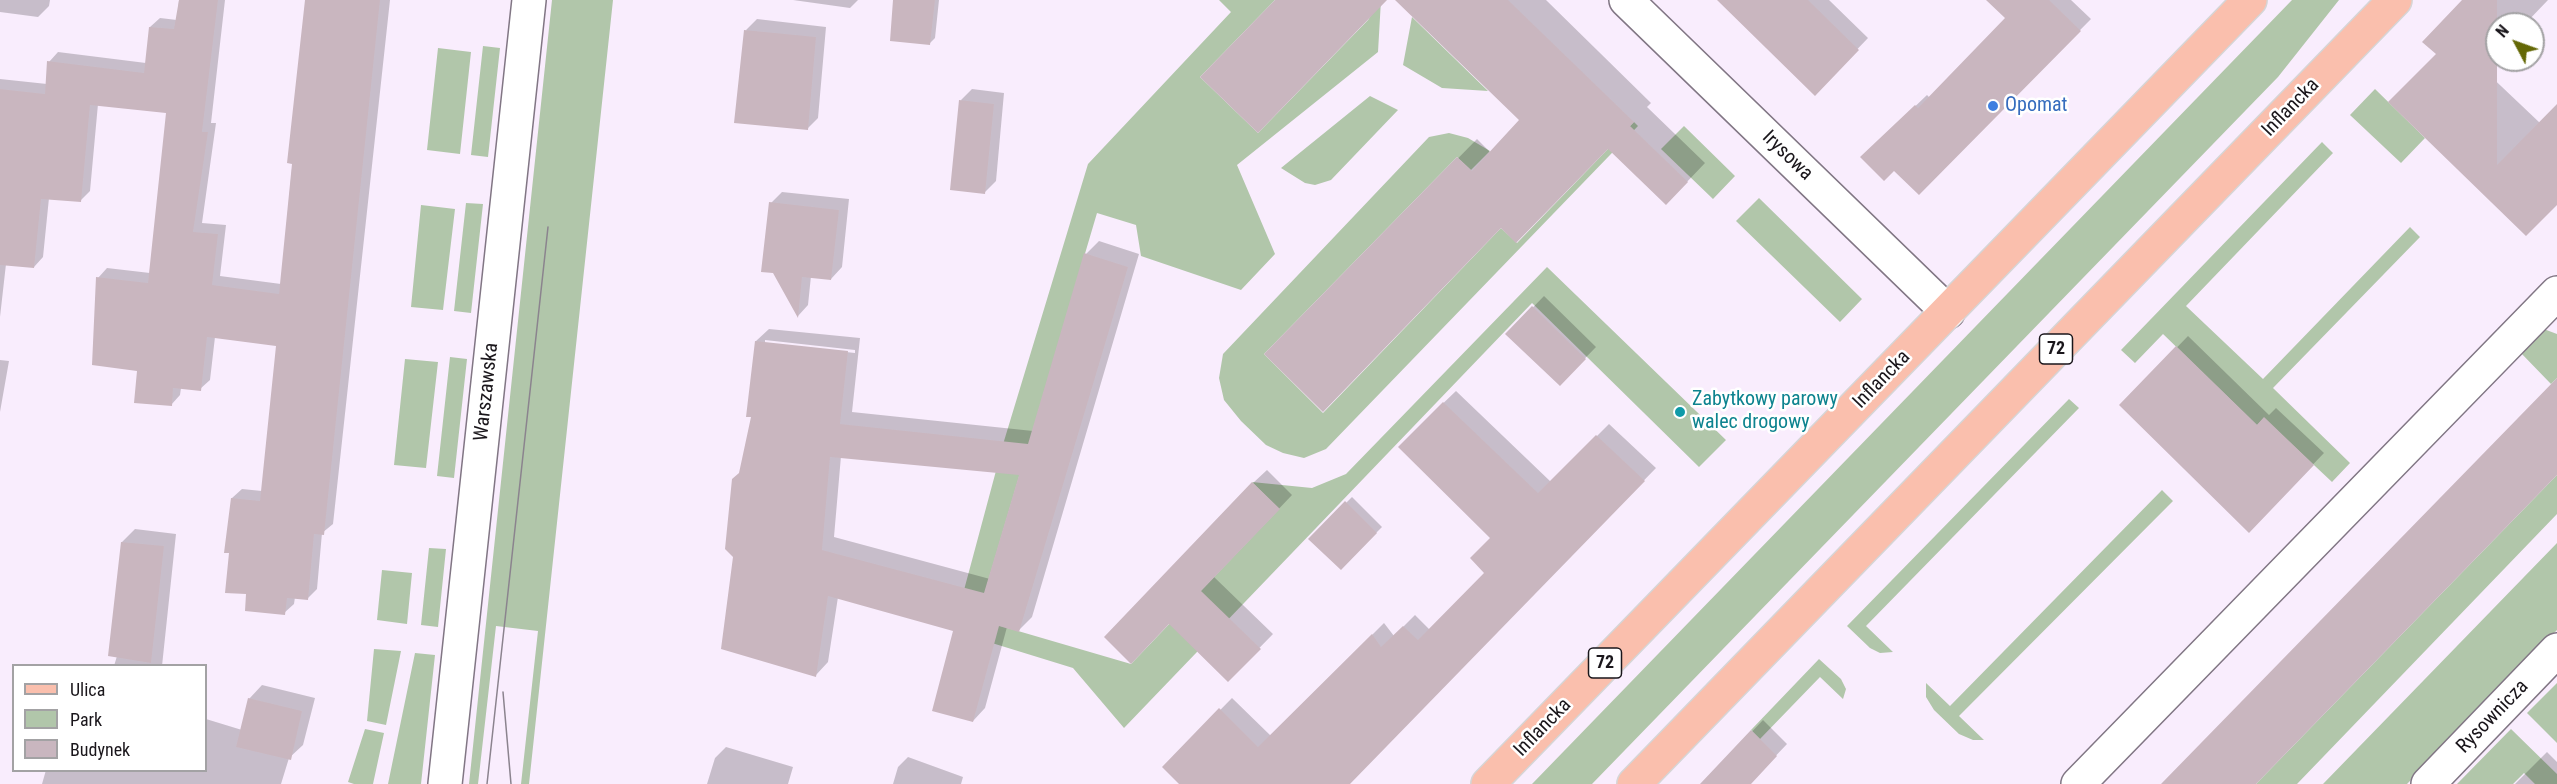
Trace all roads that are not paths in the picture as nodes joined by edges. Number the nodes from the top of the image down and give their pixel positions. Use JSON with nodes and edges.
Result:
{"nodes":[{"id":1,"x":529,"y":0,"type":"edge"},
{"id":2,"x":1626,"y":0,"type":"edge"},
{"id":3,"x":2250,"y":0,"type":"edge"},
{"id":4,"x":2395,"y":0,"type":"edge"},
{"id":5,"x":2557,"y":293,"type":"edge"},
{"id":6,"x":1948,"y":312,"type":"junction"},
{"id":7,"x":2557,"y":650,"type":"edge"},
{"id":8,"x":445,"y":784,"type":"edge"},
{"id":9,"x":1488,"y":784,"type":"edge"},
{"id":10,"x":1634,"y":784,"type":"edge"},
{"id":11,"x":2078,"y":784,"type":"edge"},
{"id":12,"x":2428,"y":784,"type":"edge"}],
"edges":[{"from":1,"to":8,"type":"street","name":"Warszawska"},
{"from":2,"to":6,"type":"street","name":"Irysowa"},
{"from":3,"to":6,"type":"main road","name":"Inflancka","number":"72"},
{"from":4,"to":10,"type":"main road","name":"Inflancka","number":"72"},
{"from":5,"to":11,"type":"street"},
{"from":6,"to":9,"type":"main road","name":"Inflancka","number":"72"},
{"from":7,"to":12,"type":"street","name":"Rysownicza"}]}
